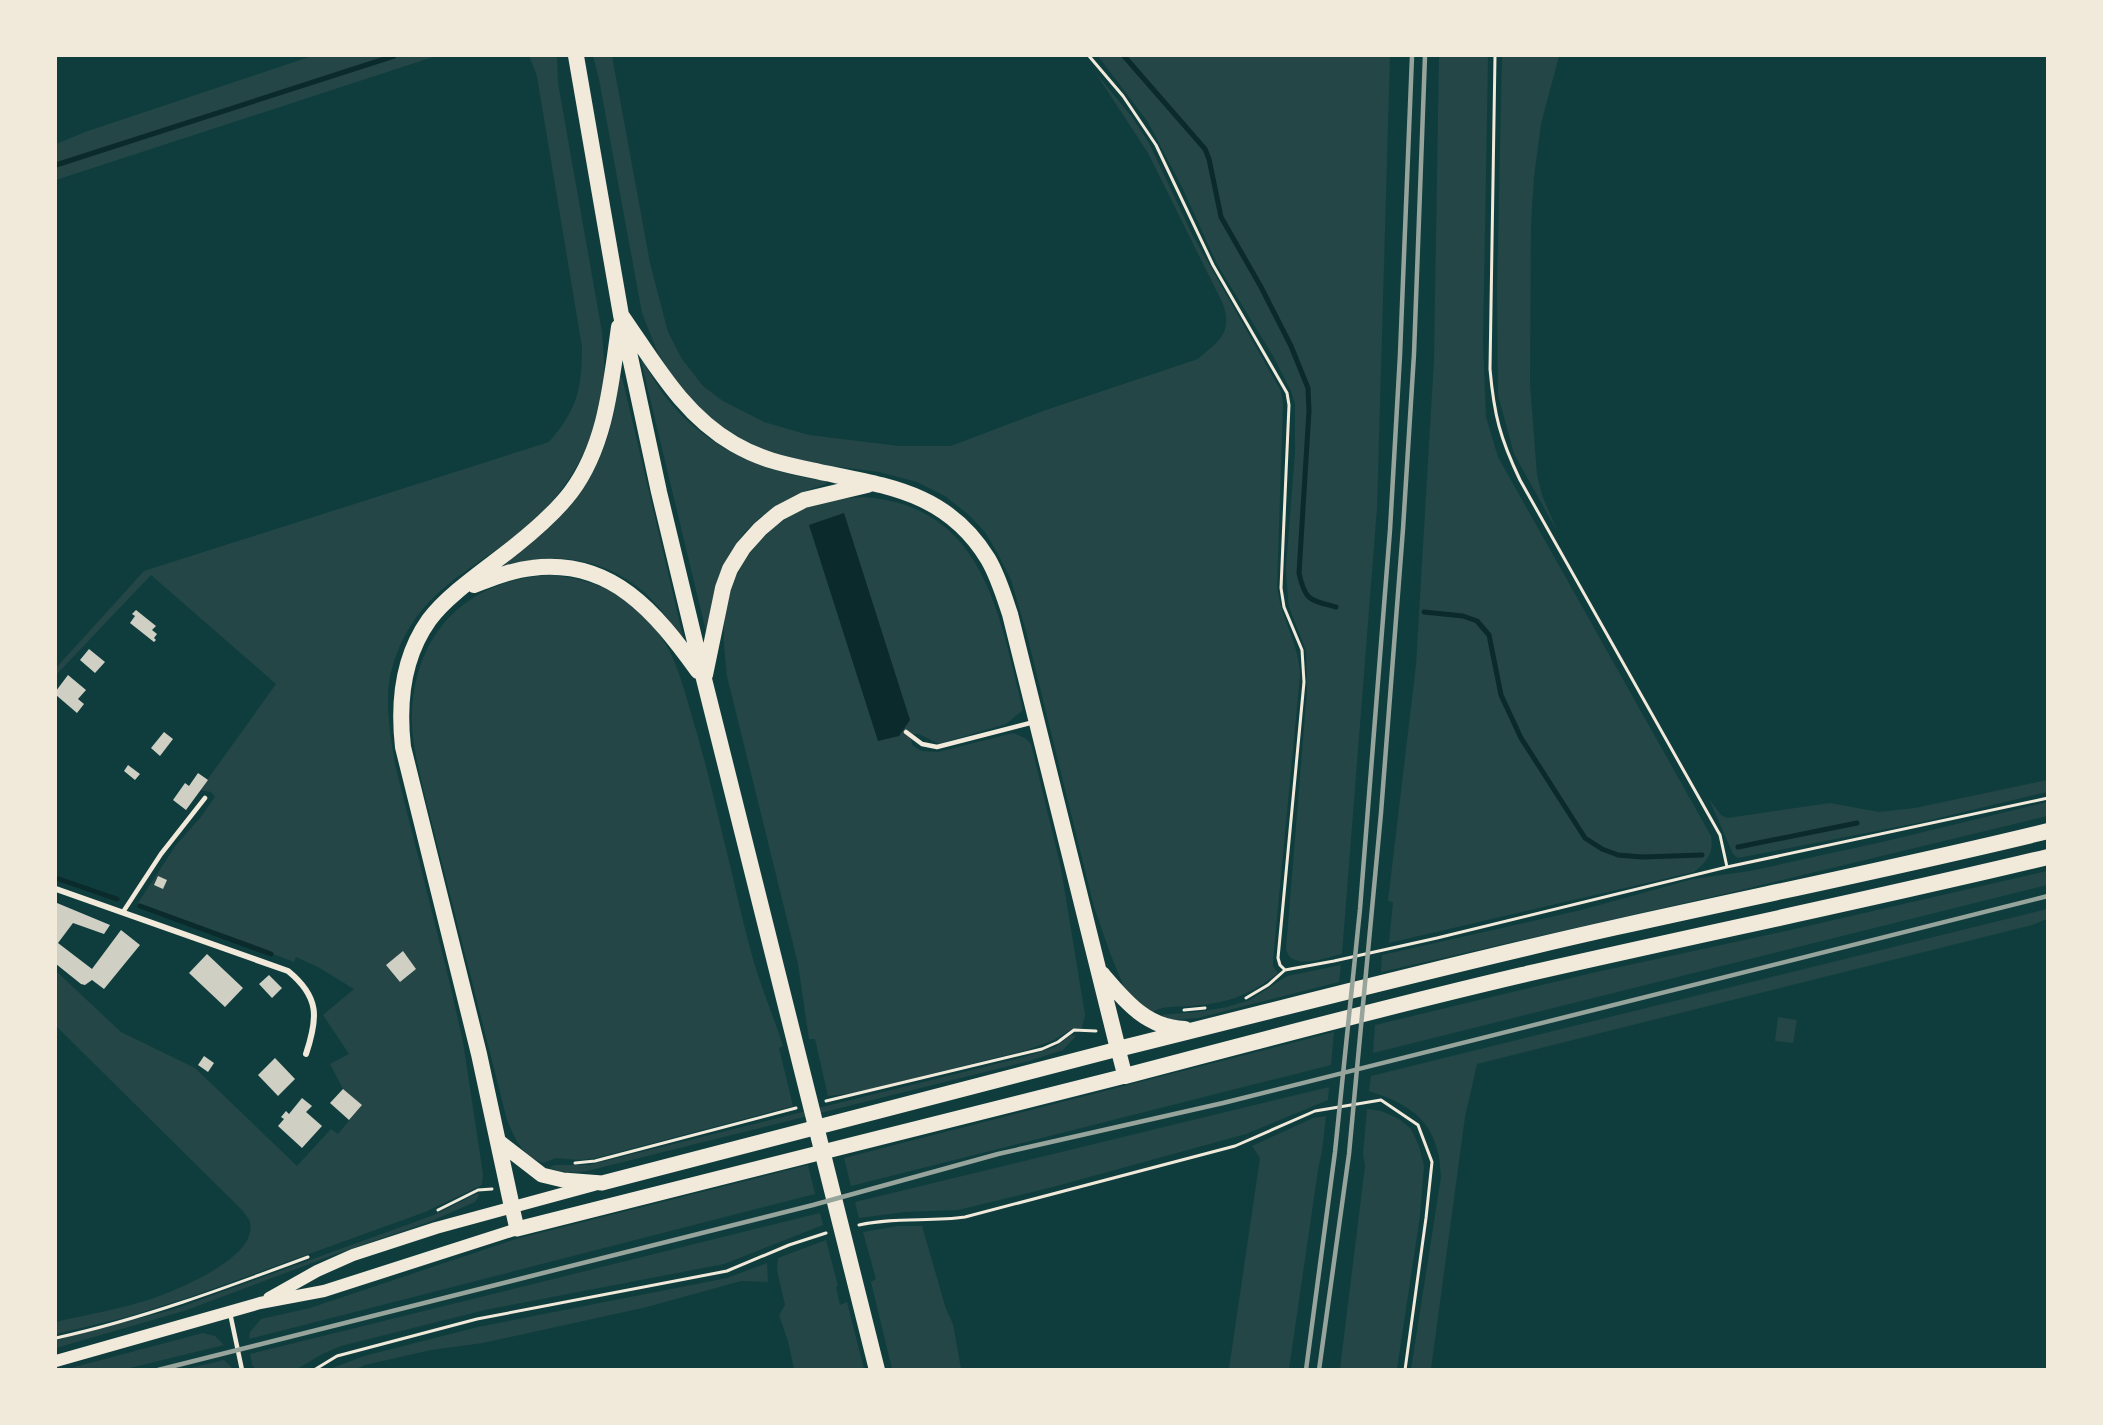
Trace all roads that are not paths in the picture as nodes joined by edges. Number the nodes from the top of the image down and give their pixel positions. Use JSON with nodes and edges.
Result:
{"nodes":[{"id":1,"x":576,"y":56,"type":"edge"},
{"id":2,"x":621,"y":315,"type":"junction"},
{"id":3,"x":872,"y":484,"type":"junction"},
{"id":4,"x":459,"y":591,"type":"junction"},
{"id":5,"x":704,"y":679,"type":"junction"},
{"id":6,"x":1037,"y":721,"type":"junction"},
{"id":7,"x":906,"y":732,"type":"dead end"},
{"id":8,"x":205,"y":798,"type":"dead end"},
{"id":9,"x":2048,"y":831,"type":"edge"},
{"id":10,"x":2048,"y":857,"type":"edge"},
{"id":11,"x":56,"y":889,"type":"edge"},
{"id":12,"x":123,"y":912,"type":"junction"},
{"id":13,"x":1099,"y":971,"type":"junction"},
{"id":14,"x":1198,"y":1029,"type":"junction"},
{"id":15,"x":1118,"y":1049,"type":"junction"},
{"id":16,"x":306,"y":1054,"type":"dead end"},
{"id":17,"x":1125,"y":1076,"type":"junction"},
{"id":18,"x":498,"y":1141,"type":"junction"},
{"id":19,"x":602,"y":1183,"type":"junction"},
{"id":20,"x":511,"y":1204,"type":"junction"},
{"id":21,"x":517,"y":1229,"type":"junction"},
{"id":22,"x":260,"y":1303,"type":"junction"},
{"id":23,"x":230,"y":1313,"type":"junction"},
{"id":24,"x":56,"y":1361,"type":"edge"},
{"id":25,"x":242,"y":1370,"type":"edge"},
{"id":26,"x":877,"y":1370,"type":"edge"}],
"edges":[{"from":1,"to":2,"type":"highway"},
{"from":2,"to":3,"type":"highway"},
{"from":2,"to":4,"type":"highway"},
{"from":2,"to":5,"type":"highway"},
{"from":3,"to":5,"type":"highway"},
{"from":3,"to":6,"type":"highway"},
{"from":4,"to":5,"type":"highway"},
{"from":4,"to":18,"type":"highway"},
{"from":5,"to":26,"type":"highway"},
{"from":6,"to":7,"type":"lane"},
{"from":6,"to":13,"type":"highway"},
{"from":8,"to":12,"type":"lane"},
{"from":9,"to":14,"type":"highway"},
{"from":10,"to":17,"type":"highway"},
{"from":11,"to":12,"type":"street"},
{"from":12,"to":16,"type":"street"},
{"from":13,"to":14,"type":"highway"},
{"from":13,"to":15,"type":"highway"},
{"from":14,"to":15,"type":"highway"},
{"from":15,"to":17,"type":"main road"},
{"from":15,"to":19,"type":"main road"},
{"from":17,"to":21,"type":"main road"},
{"from":18,"to":19,"type":"main road"},
{"from":18,"to":20,"type":"highway"},
{"from":19,"to":20,"type":"main road"},
{"from":20,"to":21,"type":"main road"},
{"from":20,"to":22,"type":"main road"},
{"from":21,"to":22,"type":"main road"},
{"from":22,"to":23,"type":"main road"},
{"from":23,"to":24,"type":"main road"},
{"from":23,"to":25,"type":"lane"}]}
